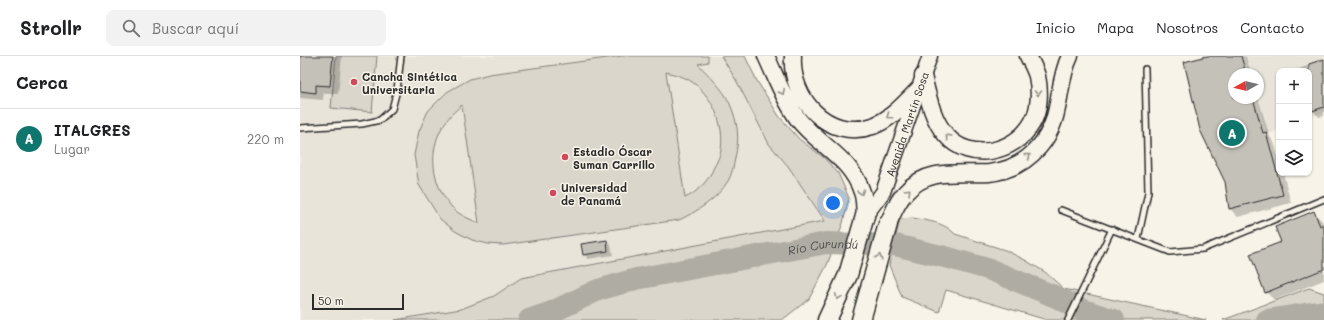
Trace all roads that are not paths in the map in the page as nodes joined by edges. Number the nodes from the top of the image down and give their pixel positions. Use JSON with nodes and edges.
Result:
{"nodes":[{"id":1,"x":401,"y":56,"type":"edge"},
{"id":2,"x":766,"y":56,"type":"edge"},
{"id":3,"x":793,"y":56,"type":"edge"},
{"id":4,"x":930,"y":56,"type":"edge"},
{"id":5,"x":1028,"y":56,"type":"edge"},
{"id":6,"x":1070,"y":56,"type":"edge"},
{"id":7,"x":1145,"y":69,"type":"dead end"},
{"id":8,"x":920,"y":83,"type":"junction"},
{"id":9,"x":300,"y":128,"type":"edge"},
{"id":10,"x":883,"y":192,"type":"junction"},
{"id":11,"x":1324,"y":199,"type":"edge"},
{"id":12,"x":1061,"y":210,"type":"dead end"},
{"id":13,"x":864,"y":218,"type":"junction"},
{"id":14,"x":888,"y":226,"type":"junction"},
{"id":15,"x":1112,"y":229,"type":"junction"},
{"id":16,"x":1138,"y":239,"type":"junction"},
{"id":17,"x":828,"y":320,"type":"edge"},
{"id":18,"x":861,"y":320,"type":"edge"},
{"id":19,"x":1068,"y":320,"type":"edge"}],
"edges":[{"from":1,"to":9,"type":"lane"},
{"from":2,"to":13,"type":"main road","one_way":true},
{"from":8,"to":3,"type":"main road","one_way":true},
{"from":4,"to":8,"type":"main road","name":"Avenida Martín Sosa"},
{"from":5,"to":8,"type":"main road","one_way":true},
{"from":14,"to":6,"type":"main road","one_way":true},
{"from":7,"to":16,"type":"lane"},
{"from":8,"to":10,"type":"main road","name":"Avenida Martín Sosa"},
{"from":10,"to":13,"type":"main road","name":"Avenida Martín Sosa"},
{"from":10,"to":14,"type":"main road","name":"Avenida Martín Sosa"},
{"from":11,"to":16,"type":"lane"},
{"from":12,"to":15,"type":"lane"},
{"from":13,"to":17,"type":"highway","one_way":true},
{"from":18,"to":14,"type":"highway","one_way":true},
{"from":15,"to":16,"type":"lane"},
{"from":15,"to":19,"type":"lane"}]}
